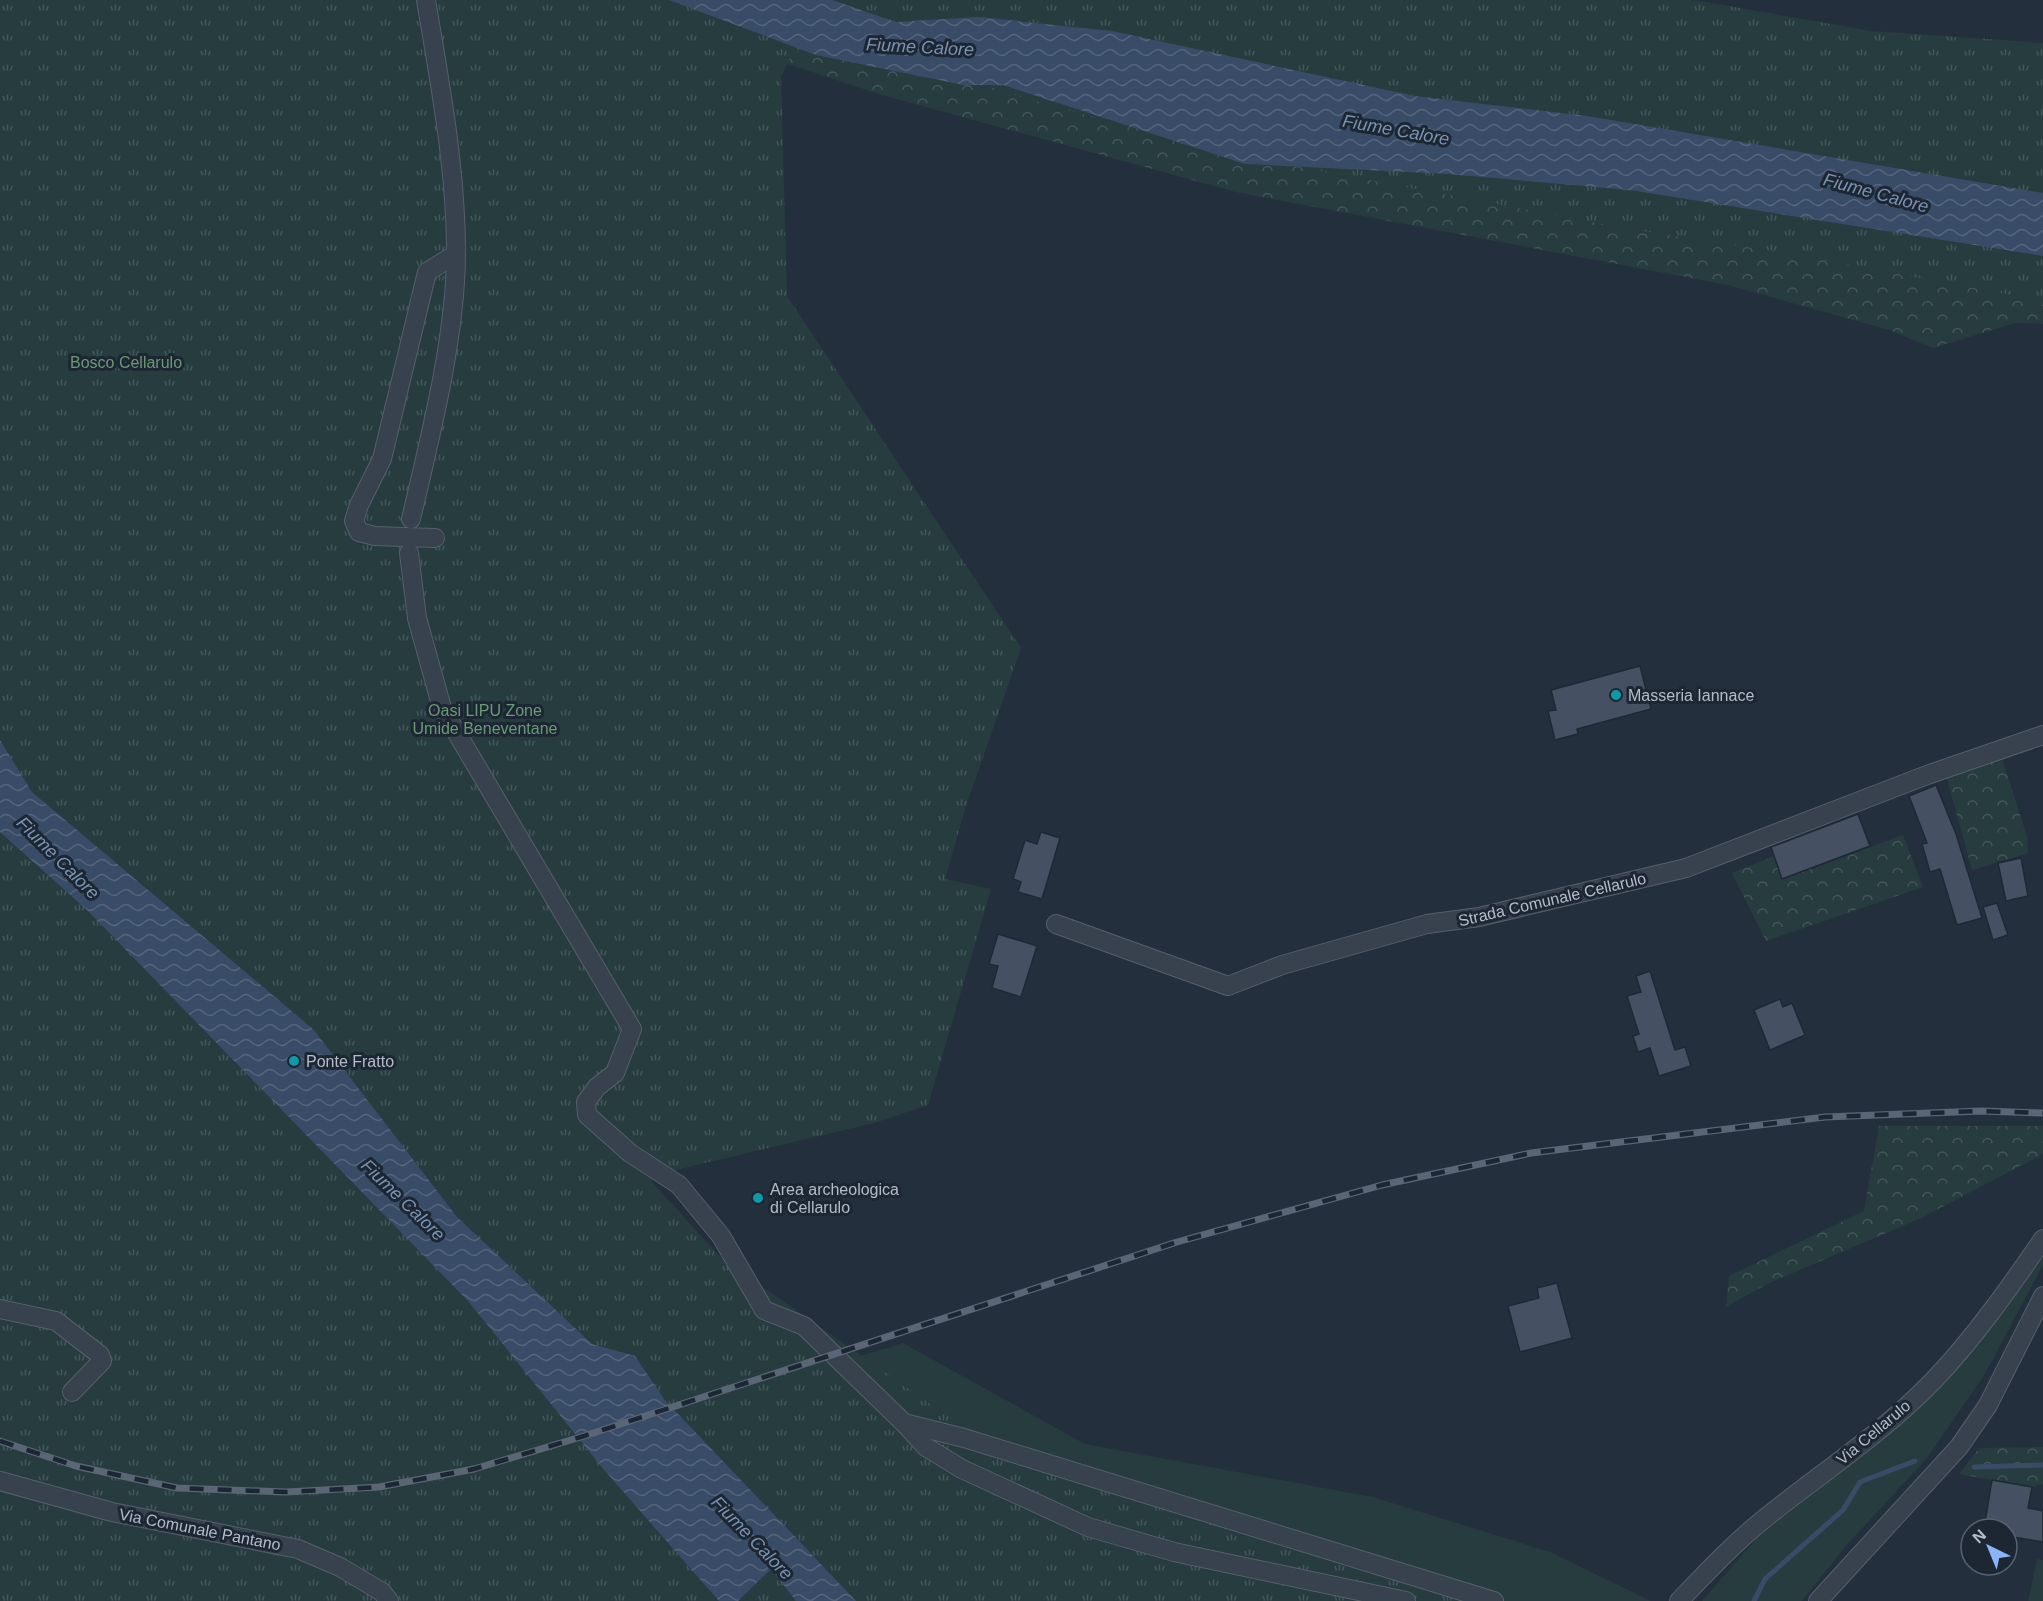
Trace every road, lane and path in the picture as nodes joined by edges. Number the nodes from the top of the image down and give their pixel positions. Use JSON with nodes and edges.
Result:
{"nodes":[{"id":1,"x":426,"y":0,"type":"edge"},
{"id":2,"x":456,"y":254,"type":"junction"},
{"id":3,"x":411,"y":519,"type":"dead end"},
{"id":4,"x":435,"y":538,"type":"dead end"},
{"id":5,"x":409,"y":553,"type":"dead end"},
{"id":6,"x":2043,"y":735,"type":"edge"},
{"id":7,"x":1056,"y":924,"type":"dead end"},
{"id":8,"x":2043,"y":1239,"type":"edge"},
{"id":9,"x":2043,"y":1296,"type":"edge"},
{"id":10,"x":0,"y":1309,"type":"edge"},
{"id":11,"x":72,"y":1392,"type":"dead end"},
{"id":12,"x":904,"y":1423,"type":"junction"},
{"id":13,"x":0,"y":1481,"type":"edge"},
{"id":14,"x":389,"y":1601,"type":"edge"},
{"id":15,"x":1406,"y":1601,"type":"edge"},
{"id":16,"x":1494,"y":1601,"type":"edge"},
{"id":17,"x":1679,"y":1601,"type":"edge"},
{"id":18,"x":1818,"y":1601,"type":"edge"}],
"edges":[{"from":1,"to":2,"type":"street"},
{"from":2,"to":3,"type":"street"},
{"from":2,"to":4,"type":"street"},
{"from":5,"to":12,"type":"street"},
{"from":6,"to":7,"type":"street","name":"Strada Comunale Cellarulo"},
{"from":8,"to":17,"type":"street","name":"Via Cellarulo"},
{"from":9,"to":18,"type":"street"},
{"from":10,"to":11,"type":"street"},
{"from":12,"to":15,"type":"street"},
{"from":12,"to":16,"type":"street"},
{"from":13,"to":14,"type":"street","name":"Via Comunale Pantano"}]}
